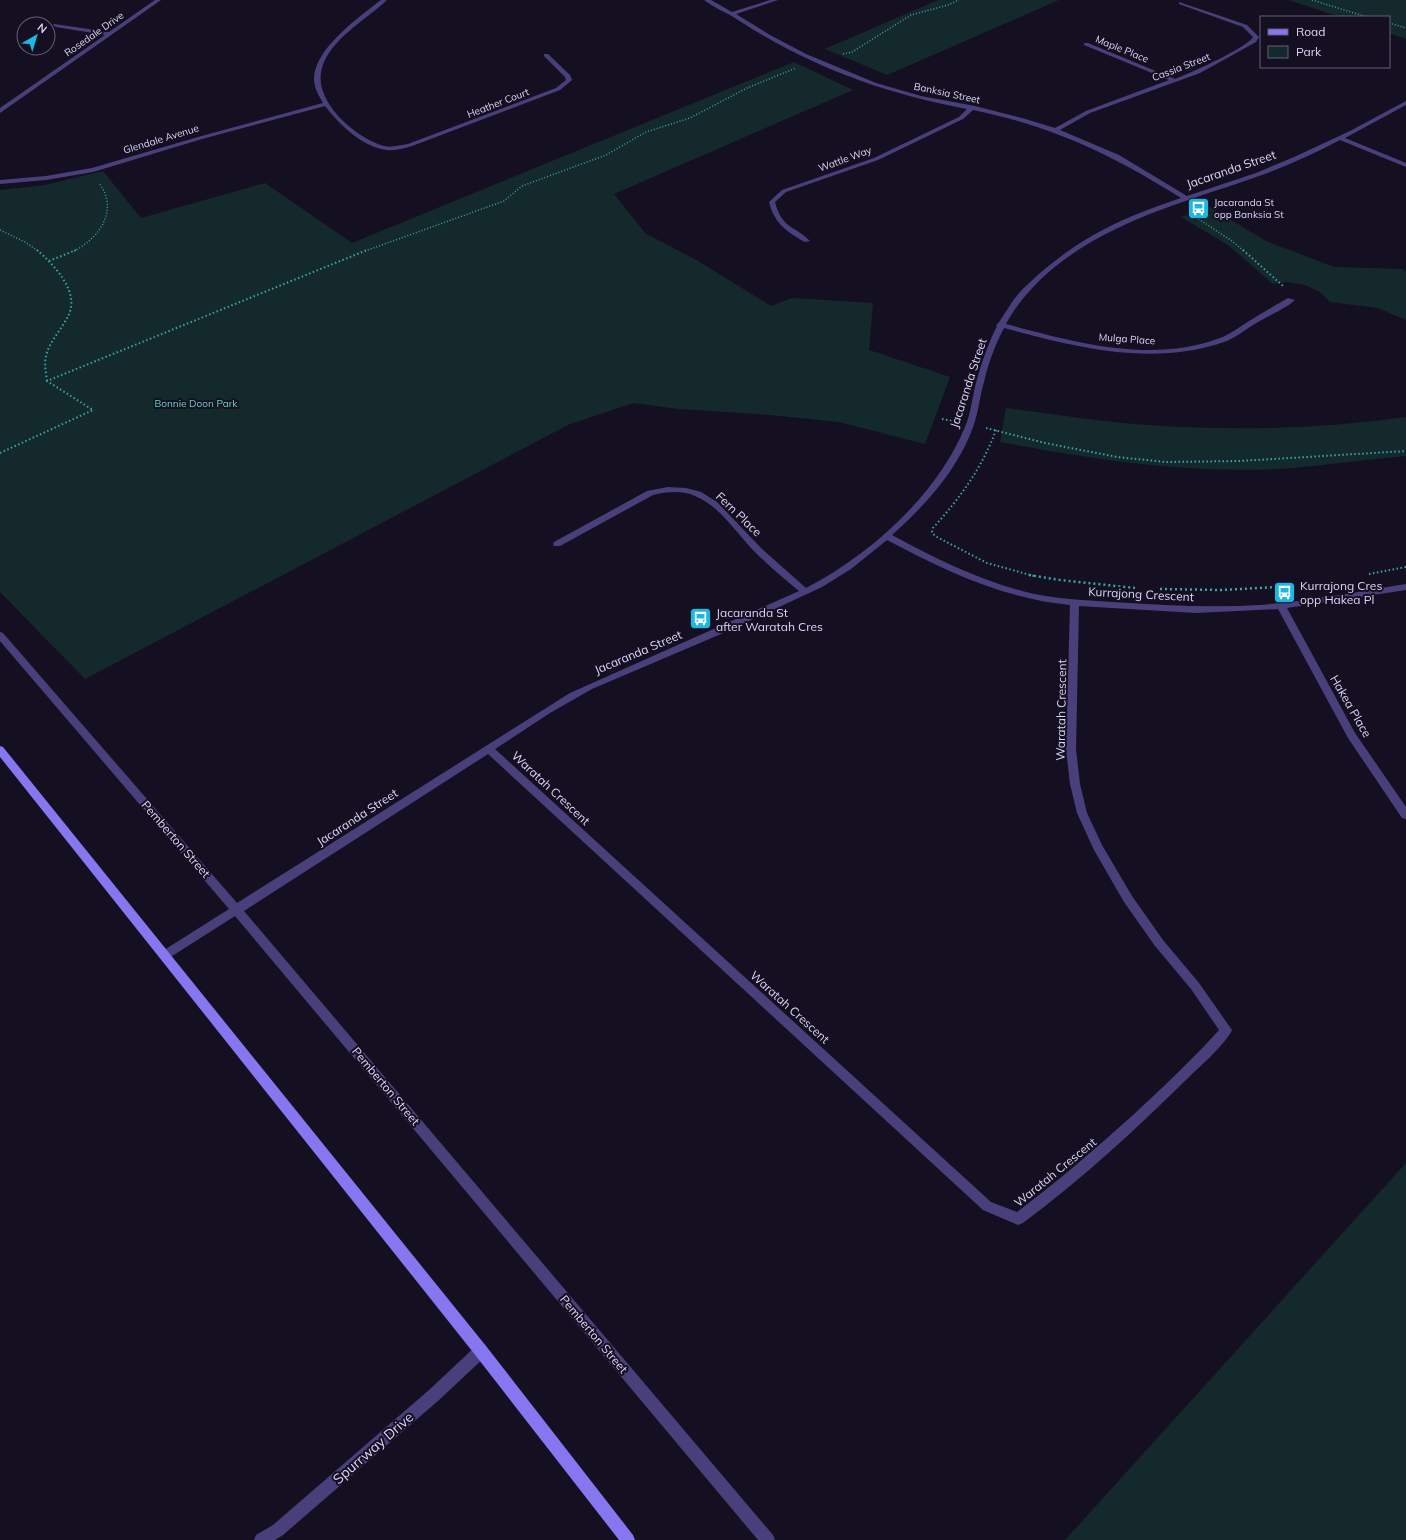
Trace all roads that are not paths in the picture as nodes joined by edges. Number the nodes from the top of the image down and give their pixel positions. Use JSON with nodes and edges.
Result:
{"nodes":[{"id":1,"x":158,"y":0,"type":"edge"},
{"id":2,"x":384,"y":0,"type":"edge"},
{"id":3,"x":707,"y":0,"type":"edge"},
{"id":4,"x":775,"y":0,"type":"edge"},
{"id":5,"x":1181,"y":3,"type":"dead end"},
{"id":6,"x":733,"y":13,"type":"junction"},
{"id":7,"x":56,"y":25,"type":"dead end"},
{"id":8,"x":110,"y":34,"type":"junction"},
{"id":9,"x":1086,"y":44,"type":"dead end"},
{"id":10,"x":546,"y":55,"type":"dead end"},
{"id":11,"x":1173,"y":80,"type":"junction"},
{"id":12,"x":1406,"y":103,"type":"edge"},
{"id":13,"x":325,"y":104,"type":"junction"},
{"id":14,"x":973,"y":107,"type":"junction"},
{"id":15,"x":0,"y":111,"type":"edge"},
{"id":16,"x":1054,"y":131,"type":"junction"},
{"id":17,"x":1342,"y":139,"type":"junction"},
{"id":18,"x":1406,"y":165,"type":"edge"},
{"id":19,"x":0,"y":182,"type":"edge"},
{"id":20,"x":1186,"y":198,"type":"junction"},
{"id":21,"x":807,"y":241,"type":"dead end"},
{"id":22,"x":1291,"y":300,"type":"road end"},
{"id":23,"x":1000,"y":325,"type":"junction"},
{"id":24,"x":887,"y":536,"type":"junction"},
{"id":25,"x":557,"y":544,"type":"dead end"},
{"id":26,"x":1406,"y":587,"type":"edge"},
{"id":27,"x":804,"y":592,"type":"junction"},
{"id":28,"x":1075,"y":602,"type":"junction"},
{"id":29,"x":1281,"y":606,"type":"junction"},
{"id":30,"x":0,"y":635,"type":"edge"},
{"id":31,"x":489,"y":749,"type":"junction"},
{"id":32,"x":0,"y":750,"type":"edge"},
{"id":33,"x":1406,"y":816,"type":"edge"},
{"id":34,"x":236,"y":910,"type":"junction"},
{"id":35,"x":165,"y":955,"type":"junction"},
{"id":36,"x":481,"y":1351,"type":"junction"},
{"id":37,"x":260,"y":1540,"type":"edge"},
{"id":38,"x":628,"y":1540,"type":"edge"},
{"id":39,"x":768,"y":1540,"type":"edge"}],
"edges":[{"from":1,"to":8,"type":"street","name":"Rosedale Drive"},
{"from":2,"to":13,"type":"street"},
{"from":3,"to":6,"type":"street","name":"Banksia Street"},
{"from":4,"to":6,"type":"street"},
{"from":5,"to":11,"type":"street","name":"Cassia Street"},
{"from":6,"to":14,"type":"street","name":"Banksia Street"},
{"from":7,"to":8,"type":"street"},
{"from":8,"to":15,"type":"street","name":"Rosedale Drive"},
{"from":9,"to":11,"type":"street","name":"Maple Place"},
{"from":10,"to":13,"type":"street","name":"Heather Court"},
{"from":11,"to":16,"type":"street","name":"Cassia Street"},
{"from":12,"to":17,"type":"street","name":"Jacaranda Street"},
{"from":13,"to":19,"type":"street","name":"Glendale Avenue"},
{"from":14,"to":16,"type":"street","name":"Banksia Street"},
{"from":14,"to":21,"type":"street","name":"Wattle Way"},
{"from":16,"to":20,"type":"street","name":"Banksia Street"},
{"from":17,"to":18,"type":"street"},
{"from":17,"to":20,"type":"street","name":"Jacaranda Street"},
{"from":20,"to":23,"type":"street","name":"Jacaranda Street"},
{"from":22,"to":23,"type":"street","name":"Mulga Place"},
{"from":23,"to":24,"type":"street","name":"Jacaranda Street"},
{"from":24,"to":27,"type":"street","name":"Jacaranda Street"},
{"from":24,"to":28,"type":"street","name":"Kurrajong Crescent"},
{"from":25,"to":27,"type":"street","name":"Fern Place"},
{"from":26,"to":29,"type":"street","name":"Kurrajong Crescent"},
{"from":27,"to":31,"type":"street","name":"Jacaranda Street"},
{"from":28,"to":29,"type":"street","name":"Kurrajong Crescent"},
{"from":28,"to":31,"type":"street","name":"Waratah Crescent"},
{"from":29,"to":33,"type":"street","name":"Hakea Place"},
{"from":30,"to":34,"type":"street","name":"Pemberton Street"},
{"from":31,"to":34,"type":"street","name":"Jacaranda Street"},
{"from":32,"to":35,"type":"main road"},
{"from":34,"to":35,"type":"street","name":"Jacaranda Street"},
{"from":34,"to":39,"type":"street","name":"Pemberton Street"},
{"from":35,"to":36,"type":"main road"},
{"from":36,"to":37,"type":"street","name":"Spurrway Drive"},
{"from":36,"to":38,"type":"main road"}]}
